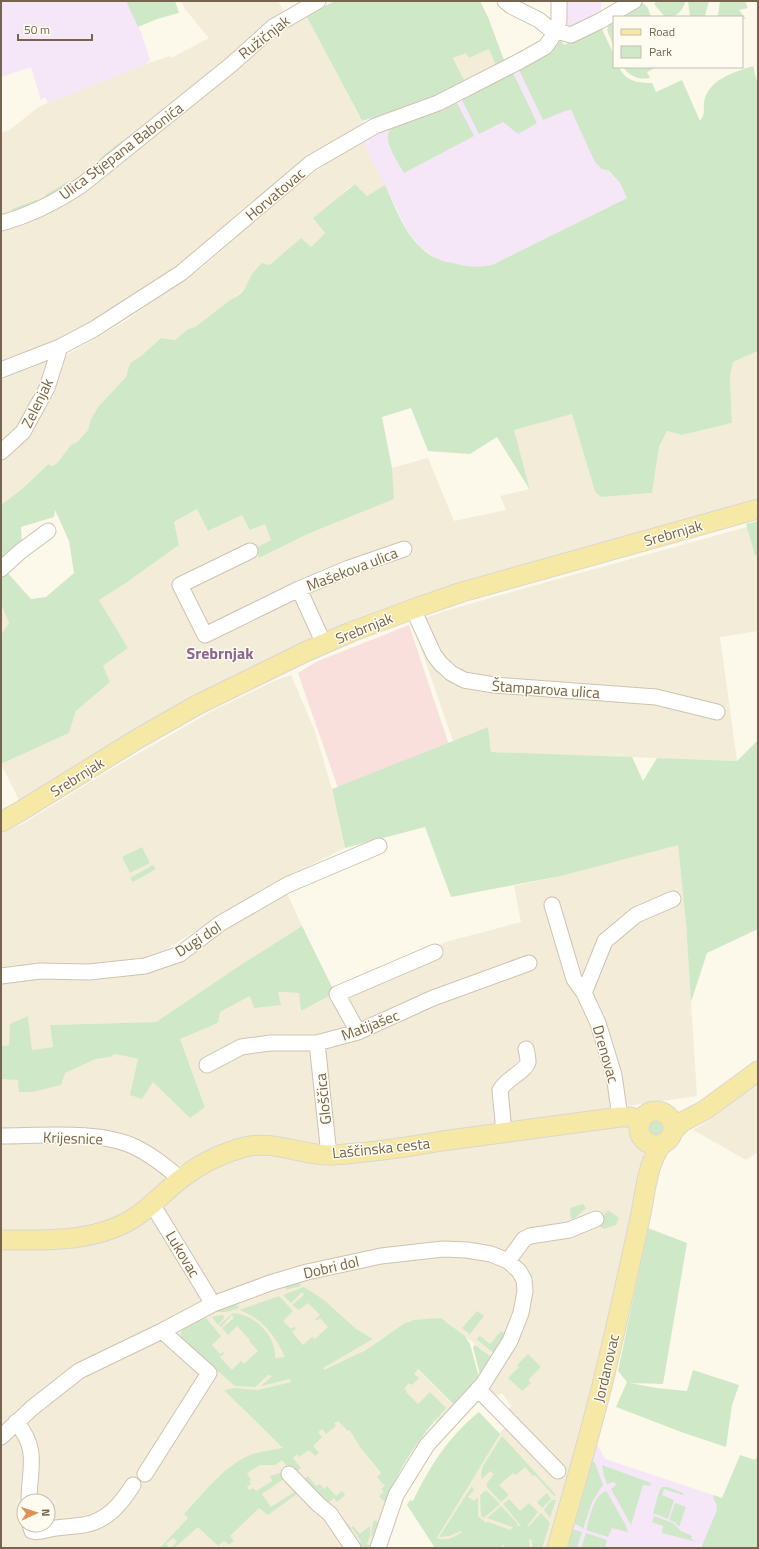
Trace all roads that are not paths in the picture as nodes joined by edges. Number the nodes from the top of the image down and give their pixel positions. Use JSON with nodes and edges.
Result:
{"nodes":[{"id":1,"x":318,"y":1,"type":"edge"},
{"id":2,"x":505,"y":1,"type":"edge"},
{"id":3,"x":559,"y":1,"type":"edge"},
{"id":4,"x":634,"y":1,"type":"edge"},
{"id":5,"x":555,"y":32,"type":"junction"},
{"id":6,"x":232,"y":64,"type":"joint"},
{"id":7,"x":1,"y":223,"type":"edge"},
{"id":8,"x":60,"y":346,"type":"junction"},
{"id":9,"x":1,"y":370,"type":"edge"},
{"id":10,"x":1,"y":452,"type":"edge"},
{"id":11,"x":758,"y":509,"type":"edge"},
{"id":12,"x":48,"y":531,"type":"dead end"},
{"id":13,"x":404,"y":549,"type":"dead end"},
{"id":14,"x":250,"y":552,"type":"dead end"},
{"id":15,"x":1,"y":569,"type":"edge"},
{"id":16,"x":299,"y":589,"type":"junction"},
{"id":17,"x":413,"y":608,"type":"junction"},
{"id":18,"x":324,"y":644,"type":"junction"},
{"id":19,"x":717,"y":712,"type":"dead end"},
{"id":20,"x":1,"y":822,"type":"edge"},
{"id":21,"x":379,"y":846,"type":"dead end"},
{"id":22,"x":673,"y":899,"type":"dead end"},
{"id":23,"x":552,"y":905,"type":"dead end"},
{"id":24,"x":435,"y":952,"type":"dead end"},
{"id":25,"x":529,"y":963,"type":"dead end"},
{"id":26,"x":1,"y":976,"type":"edge"},
{"id":27,"x":584,"y":993,"type":"junction"},
{"id":28,"x":358,"y":1032,"type":"junction"},
{"id":29,"x":316,"y":1043,"type":"junction"},
{"id":30,"x":526,"y":1049,"type":"dead end"},
{"id":31,"x":207,"y":1065,"type":"dead end"},
{"id":32,"x":758,"y":1071,"type":"edge"},
{"id":33,"x":713,"y":1104,"type":"junction"},
{"id":34,"x":665,"y":1113,"type":"junction"},
{"id":35,"x":620,"y":1117,"type":"junction"},
{"id":36,"x":641,"y":1121,"type":"junction"},
{"id":37,"x":504,"y":1132,"type":"junction"},
{"id":38,"x":1,"y":1136,"type":"edge"},
{"id":39,"x":660,"y":1138,"type":"junction"},
{"id":40,"x":329,"y":1155,"type":"junction"},
{"id":41,"x":181,"y":1179,"type":"junction"},
{"id":42,"x":152,"y":1204,"type":"junction"},
{"id":43,"x":596,"y":1219,"type":"dead end"},
{"id":44,"x":1,"y":1240,"type":"edge"},
{"id":45,"x":508,"y":1261,"type":"junction"},
{"id":46,"x":213,"y":1304,"type":"junction"},
{"id":47,"x":162,"y":1331,"type":"junction"},
{"id":48,"x":478,"y":1389,"type":"junction"},
{"id":49,"x":16,"y":1422,"type":"junction"},
{"id":50,"x":1,"y":1437,"type":"edge"},
{"id":51,"x":558,"y":1471,"type":"dead end"},
{"id":52,"x":145,"y":1474,"type":"dead end"},
{"id":53,"x":289,"y":1474,"type":"dead end"},
{"id":54,"x":133,"y":1485,"type":"dead end"},
{"id":55,"x":30,"y":1493,"type":"edge"},
{"id":56,"x":56,"y":1528,"type":"edge"},
{"id":57,"x":353,"y":1548,"type":"edge"},
{"id":58,"x":378,"y":1548,"type":"edge"},
{"id":59,"x":557,"y":1548,"type":"edge"}],
"edges":[{"from":1,"to":6,"type":"street","name":"Ružičnjak"},
{"from":2,"to":5,"type":"street"},
{"from":3,"to":5,"type":"street","name":"Horvatovac"},
{"from":4,"to":5,"type":"street"},
{"from":5,"to":8,"type":"street","name":"Horvatovac"},
{"from":6,"to":7,"type":"street","name":"Ulica Stjepana Babonića"},
{"from":8,"to":9,"type":"street","name":"Horvatovac"},
{"from":8,"to":10,"type":"street","name":"Zelenjak"},
{"from":11,"to":17,"type":"main road","name":"Srebrnjak"},
{"from":12,"to":15,"type":"street"},
{"from":13,"to":16,"type":"street","name":"Mašekova ulica"},
{"from":14,"to":16,"type":"street","name":"Mašekova ulica"},
{"from":16,"to":18,"type":"street","name":"Mašekova ulica"},
{"from":17,"to":18,"type":"main road","name":"Srebrnjak"},
{"from":17,"to":19,"type":"street","name":"Štamparova ulica"},
{"from":18,"to":20,"type":"main road","name":"Srebrnjak"},
{"from":21,"to":26,"type":"street","name":"Dugi dol"},
{"from":22,"to":27,"type":"street"},
{"from":23,"to":27,"type":"street","name":"Drenovac"},
{"from":24,"to":28,"type":"street"},
{"from":25,"to":28,"type":"street","name":"Matijašec"},
{"from":27,"to":35,"type":"street","name":"Drenovac"},
{"from":28,"to":29,"type":"street","name":"Matijašec"},
{"from":29,"to":31,"type":"street","name":"Matijašec"},
{"from":29,"to":40,"type":"street","name":"Gloščica"},
{"from":30,"to":37,"type":"street"},
{"from":32,"to":33,"type":"main road"},
{"from":33,"to":34,"type":"main road"},
{"from":33,"to":39,"type":"main road"},
{"from":34,"to":36,"type":"main road"},
{"from":34,"to":39,"type":"main road"},
{"from":35,"to":36,"type":"main road","name":"Laščinska cesta"},
{"from":35,"to":37,"type":"main road","name":"Laščinska cesta"},
{"from":36,"to":39,"type":"main road"},
{"from":37,"to":40,"type":"main road","name":"Laščinska cesta"},
{"from":38,"to":41,"type":"street","name":"Krijesnice"},
{"from":39,"to":59,"type":"main road","name":"Jordanovac"},
{"from":40,"to":41,"type":"main road","name":"Laščinska cesta"},
{"from":41,"to":42,"type":"main road","name":"Laščinska cesta"},
{"from":42,"to":44,"type":"main road","name":"Laščinska cesta"},
{"from":42,"to":46,"type":"street","name":"Lukovac"},
{"from":43,"to":45,"type":"street"},
{"from":45,"to":46,"type":"street","name":"Dobri dol"},
{"from":45,"to":48,"type":"street","name":"Dobri dol"},
{"from":46,"to":47,"type":"street","name":"Dobri dol"},
{"from":47,"to":49,"type":"street","name":"Dobri dol"},
{"from":47,"to":52,"type":"street"},
{"from":48,"to":51,"type":"street"},
{"from":48,"to":58,"type":"street","name":"Dobri dol"},
{"from":49,"to":50,"type":"street","name":"Dobri dol"},
{"from":49,"to":55,"type":"street"},
{"from":53,"to":57,"type":"street"},
{"from":54,"to":56,"type":"street"}]}
